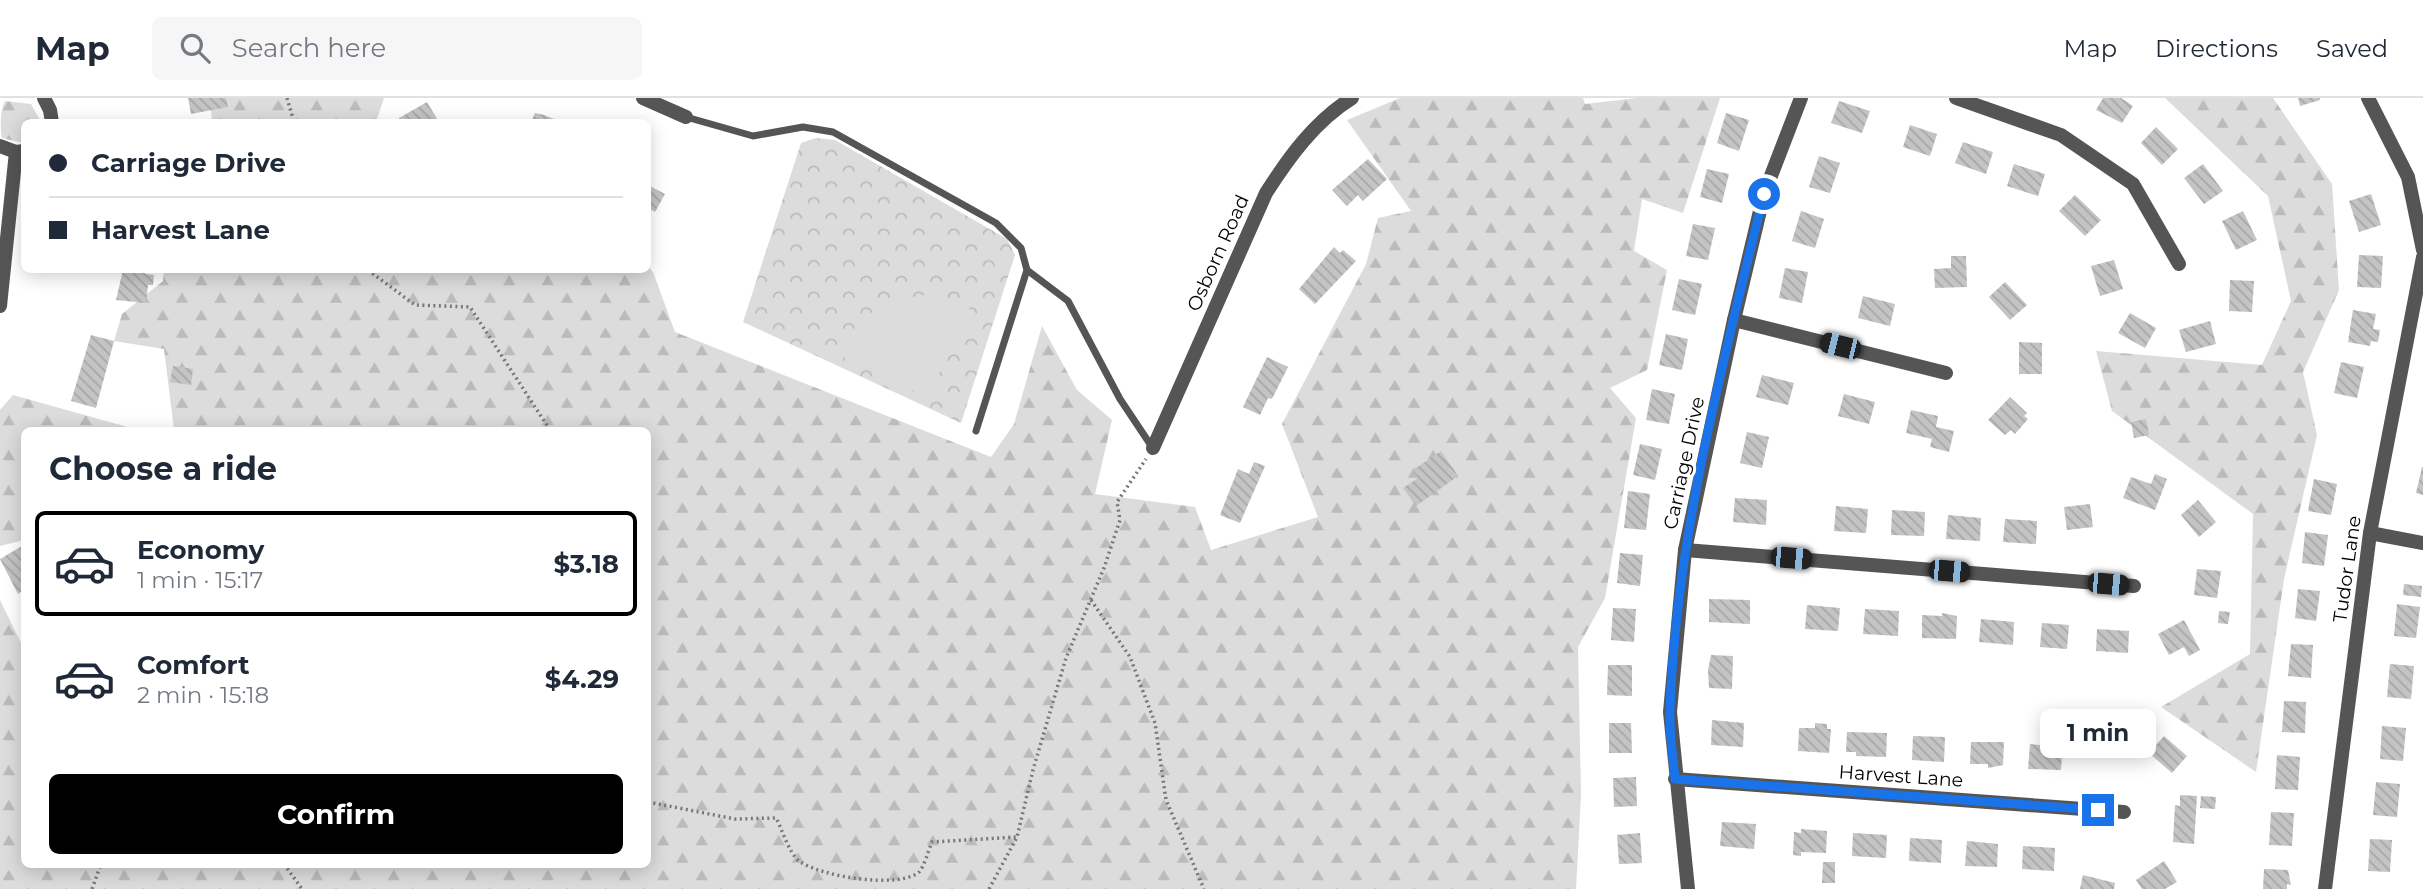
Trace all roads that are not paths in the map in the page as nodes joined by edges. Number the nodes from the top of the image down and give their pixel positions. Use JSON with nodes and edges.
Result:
{"nodes":[{"id":1,"x":44,"y":98,"type":"edge"},
{"id":2,"x":643,"y":98,"type":"edge"},
{"id":3,"x":1801,"y":98,"type":"edge"},
{"id":4,"x":1956,"y":98,"type":"edge"},
{"id":5,"x":2368,"y":98,"type":"edge"},
{"id":6,"x":1346,"y":100,"type":"edge"},
{"id":7,"x":686,"y":117,"type":"joint"},
{"id":8,"x":51,"y":119,"type":"edge"},
{"id":9,"x":0,"y":146,"type":"edge"},
{"id":10,"x":20,"y":152,"type":"edge"},
{"id":11,"x":2423,"y":250,"type":"edge"},
{"id":12,"x":2423,"y":257,"type":"edge"},
{"id":13,"x":2179,"y":264,"type":"dead end"},
{"id":14,"x":1027,"y":270,"type":"junction"},
{"id":15,"x":0,"y":306,"type":"edge"},
{"id":16,"x":1734,"y":320,"type":"junction"},
{"id":17,"x":1946,"y":373,"type":"dead end"},
{"id":18,"x":976,"y":431,"type":"dead end"},
{"id":19,"x":1153,"y":447,"type":"joint"},
{"id":20,"x":2370,"y":533,"type":"junction"},
{"id":21,"x":2423,"y":543,"type":"edge"},
{"id":22,"x":1685,"y":550,"type":"junction"},
{"id":23,"x":2134,"y":586,"type":"dead end"},
{"id":24,"x":1675,"y":779,"type":"junction"},
{"id":25,"x":2124,"y":812,"type":"dead end"},
{"id":26,"x":1688,"y":889,"type":"edge"},
{"id":27,"x":2325,"y":889,"type":"edge"}],
"edges":[{"from":1,"to":8,"type":"street"},
{"from":2,"to":7,"type":"street"},
{"from":3,"to":16,"type":"street","name":"Carriage Drive"},
{"from":4,"to":13,"type":"street"},
{"from":5,"to":11,"type":"street"},
{"from":6,"to":19,"type":"street","name":"Osborn Road"},
{"from":7,"to":14,"type":"lane"},
{"from":9,"to":10,"type":"street"},
{"from":10,"to":15,"type":"street"},
{"from":12,"to":20,"type":"street","name":"Tudor Lane"},
{"from":14,"to":18,"type":"lane"},
{"from":14,"to":19,"type":"lane"},
{"from":16,"to":17,"type":"street"},
{"from":16,"to":22,"type":"street","name":"Carriage Drive"},
{"from":20,"to":21,"type":"street"},
{"from":20,"to":27,"type":"street","name":"Tudor Lane"},
{"from":22,"to":23,"type":"street"},
{"from":22,"to":24,"type":"street","name":"Carriage Drive"},
{"from":24,"to":25,"type":"street","name":"Harvest Lane"},
{"from":24,"to":26,"type":"street","name":"Carriage Drive"}]}
